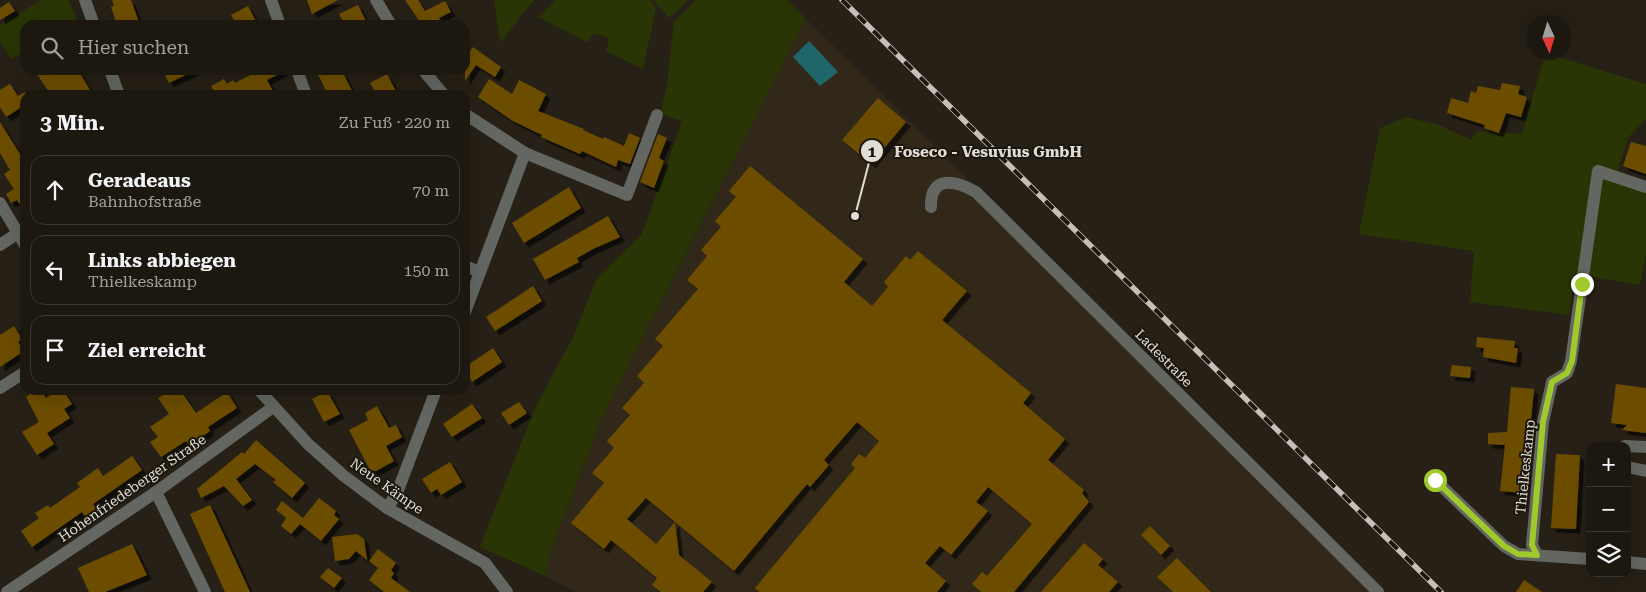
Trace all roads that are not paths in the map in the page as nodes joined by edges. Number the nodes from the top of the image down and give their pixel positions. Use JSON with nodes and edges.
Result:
{"nodes":[{"id":1,"x":85,"y":0,"type":"edge"},
{"id":2,"x":271,"y":0,"type":"edge"},
{"id":3,"x":376,"y":0,"type":"edge"},
{"id":4,"x":92,"y":20,"type":"edge"},
{"id":5,"x":278,"y":20,"type":"edge"},
{"id":6,"x":388,"y":20,"type":"edge"},
{"id":7,"x":112,"y":75,"type":"edge"},
{"id":8,"x":299,"y":75,"type":"edge"},
{"id":9,"x":427,"y":75,"type":"edge"},
{"id":10,"x":117,"y":90,"type":"edge"},
{"id":11,"x":304,"y":90,"type":"edge"},
{"id":12,"x":440,"y":90,"type":"edge"},
{"id":13,"x":657,"y":115,"type":"dead end"},
{"id":14,"x":470,"y":117,"type":"edge"},
{"id":15,"x":525,"y":153,"type":"junction"},
{"id":16,"x":1646,"y":186,"type":"edge"},
{"id":17,"x":0,"y":203,"type":"edge"},
{"id":18,"x":931,"y":207,"type":"dead end"},
{"id":19,"x":18,"y":233,"type":"junction"},
{"id":20,"x":20,"y":236,"type":"edge"},
{"id":21,"x":0,"y":245,"type":"edge"},
{"id":22,"x":470,"y":268,"type":"edge"},
{"id":23,"x":480,"y":272,"type":"junction"},
{"id":24,"x":470,"y":299,"type":"edge"},
{"id":25,"x":20,"y":375,"type":"edge"},
{"id":26,"x":0,"y":388,"type":"edge"},
{"id":27,"x":263,"y":395,"type":"edge"},
{"id":28,"x":434,"y":395,"type":"edge"},
{"id":29,"x":273,"y":407,"type":"junction"},
{"id":30,"x":1631,"y":446,"type":"edge"},
{"id":31,"x":1646,"y":447,"type":"edge"},
{"id":32,"x":1631,"y":468,"type":"edge"},
{"id":33,"x":1646,"y":471,"type":"edge"},
{"id":34,"x":1435,"y":480,"type":"dead end"},
{"id":35,"x":156,"y":492,"type":"junction"},
{"id":36,"x":387,"y":508,"type":"junction"},
{"id":37,"x":1537,"y":555,"type":"junction"},
{"id":38,"x":1586,"y":559,"type":"edge"},
{"id":39,"x":1631,"y":562,"type":"edge"},
{"id":40,"x":1646,"y":564,"type":"edge"},
{"id":41,"x":8,"y":592,"type":"edge"},
{"id":42,"x":205,"y":592,"type":"edge"},
{"id":43,"x":507,"y":592,"type":"edge"},
{"id":44,"x":1378,"y":592,"type":"edge"}],
"edges":[{"from":1,"to":4,"type":"street"},
{"from":2,"to":5,"type":"street"},
{"from":3,"to":6,"type":"street"},
{"from":7,"to":10,"type":"street"},
{"from":8,"to":11,"type":"street"},
{"from":9,"to":12,"type":"street"},
{"from":13,"to":15,"type":"street"},
{"from":14,"to":15,"type":"street"},
{"from":15,"to":23,"type":"street"},
{"from":16,"to":37,"type":"street","name":"Thielkeskamp"},
{"from":17,"to":19,"type":"street"},
{"from":18,"to":44,"type":"street","name":"Ladestraße"},
{"from":19,"to":20,"type":"street"},
{"from":19,"to":21,"type":"street"},
{"from":22,"to":23,"type":"street"},
{"from":23,"to":24,"type":"street"},
{"from":25,"to":26,"type":"street"},
{"from":27,"to":29,"type":"street","name":"Neue Kämpe"},
{"from":28,"to":36,"type":"street"},
{"from":29,"to":35,"type":"street","name":"Hohenfriedeberger Straße"},
{"from":29,"to":36,"type":"street","name":"Neue Kämpe"},
{"from":30,"to":31,"type":"street"},
{"from":32,"to":33,"type":"street"},
{"from":34,"to":37,"type":"street"},
{"from":35,"to":41,"type":"street","name":"Hohenfriedeberger Straße"},
{"from":35,"to":42,"type":"street"},
{"from":36,"to":43,"type":"street","name":"Neue Kämpe"},
{"from":37,"to":38,"type":"street"},
{"from":39,"to":40,"type":"street"}]}
